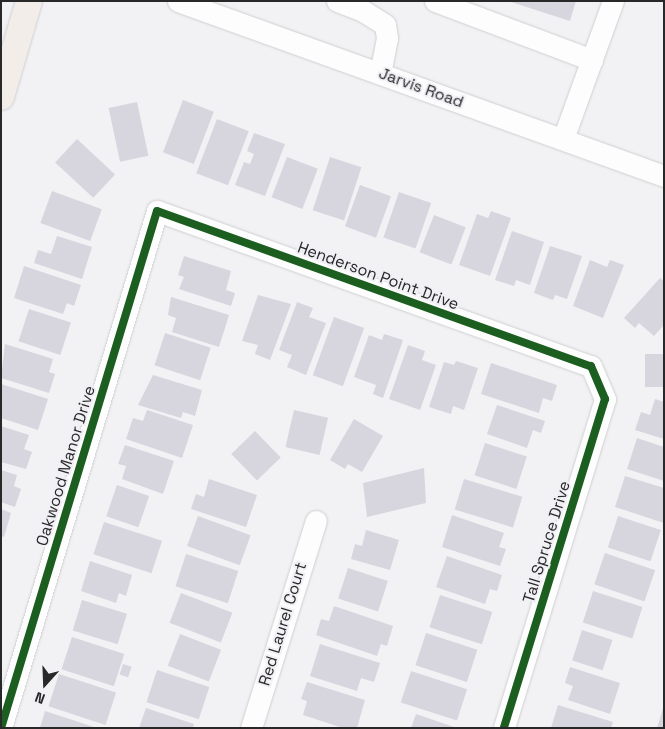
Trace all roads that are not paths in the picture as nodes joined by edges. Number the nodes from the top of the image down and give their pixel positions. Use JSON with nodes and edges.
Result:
{"nodes":[{"id":1,"x":29,"y":1,"type":"edge"},
{"id":2,"x":178,"y":1,"type":"edge"},
{"id":3,"x":337,"y":1,"type":"edge"},
{"id":4,"x":435,"y":1,"type":"edge"},
{"id":5,"x":613,"y":1,"type":"edge"},
{"id":6,"x":592,"y":60,"type":"junction"},
{"id":7,"x":380,"y":73,"type":"junction"},
{"id":8,"x":1,"y":97,"type":"edge"},
{"id":9,"x":563,"y":139,"type":"junction"},
{"id":10,"x":664,"y":176,"type":"edge"},
{"id":11,"x":157,"y":211,"type":"joint"},
{"id":12,"x":590,"y":366,"type":"joint"},
{"id":13,"x":316,"y":521,"type":"dead end"},
{"id":14,"x":1,"y":728,"type":"edge"},
{"id":15,"x":251,"y":728,"type":"edge"},
{"id":16,"x":504,"y":728,"type":"edge"}],
"edges":[{"from":1,"to":8,"type":"main road"},
{"from":2,"to":7,"type":"street","name":"Jarvis Road"},
{"from":3,"to":7,"type":"street"},
{"from":4,"to":6,"type":"street"},
{"from":5,"to":6,"type":"street"},
{"from":6,"to":9,"type":"street"},
{"from":7,"to":9,"type":"street","name":"Jarvis Road"},
{"from":9,"to":10,"type":"street","name":"Jarvis Road"},
{"from":11,"to":12,"type":"street","name":"Henderson Point Drive"},
{"from":11,"to":14,"type":"street","name":"Oakwood Manor Drive"},
{"from":12,"to":16,"type":"street","name":"Tall Spruce Drive"},
{"from":13,"to":15,"type":"street","name":"Red Laurel Court"}]}
